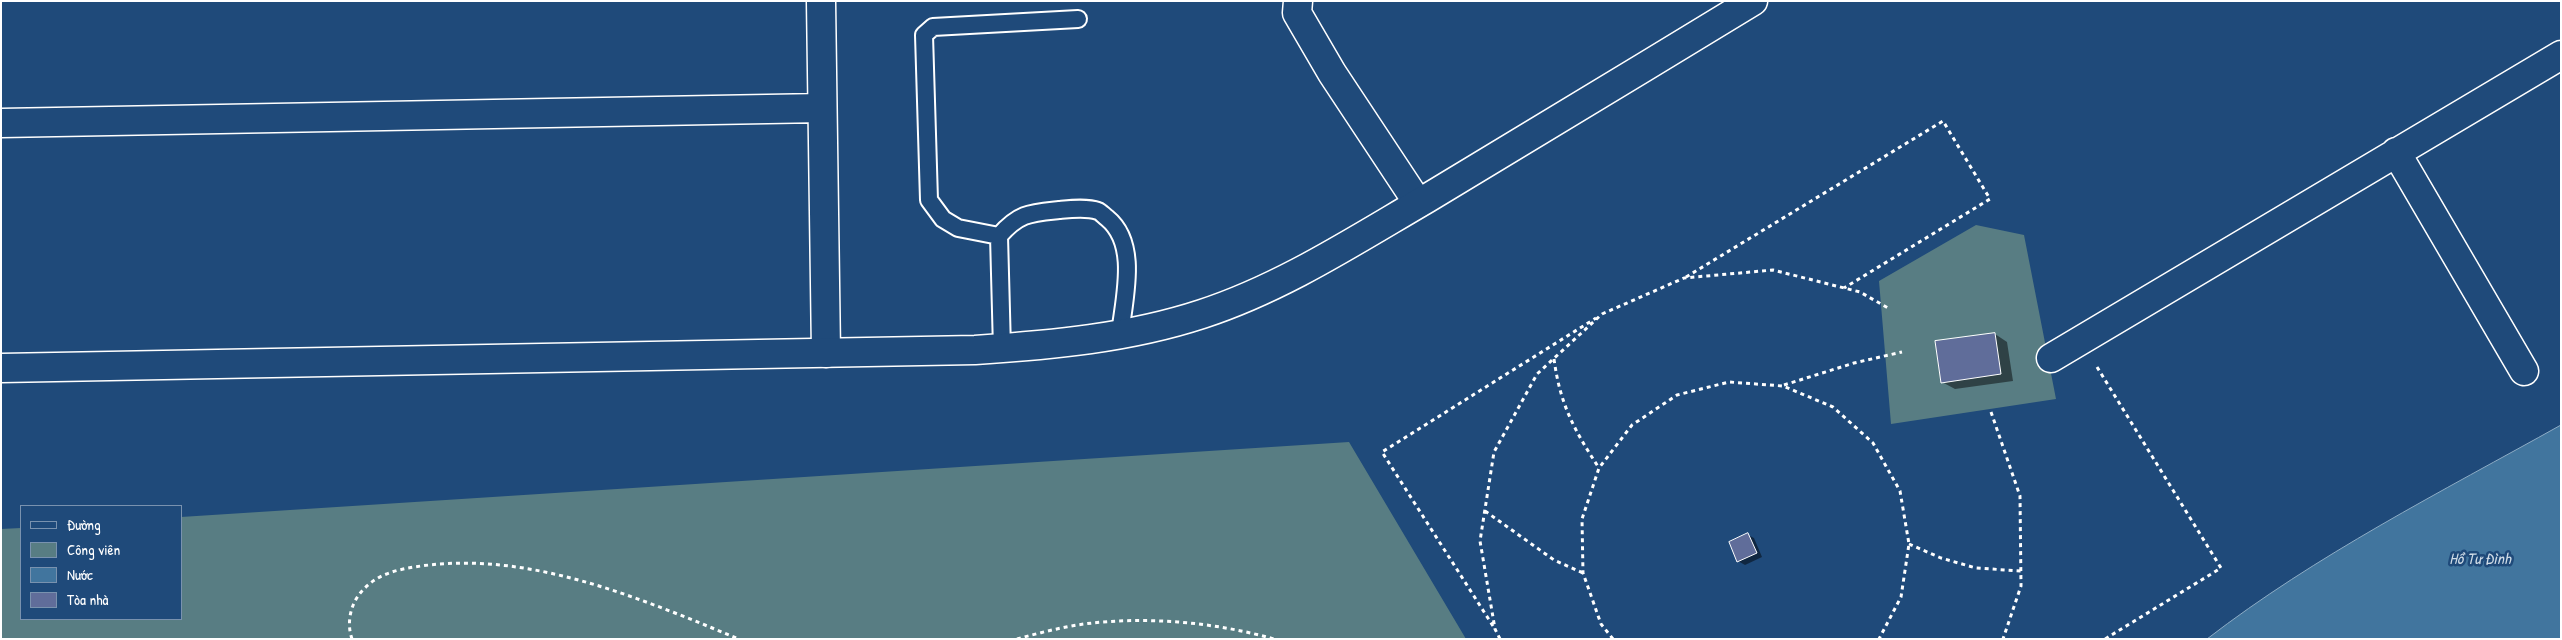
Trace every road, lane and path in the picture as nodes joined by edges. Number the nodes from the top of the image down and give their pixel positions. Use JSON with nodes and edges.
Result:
{"nodes":[{"id":1,"x":821,"y":1,"type":"edge"},
{"id":2,"x":1753,"y":1,"type":"edge"},
{"id":3,"x":1294,"y":5,"type":"edge"},
{"id":4,"x":1078,"y":19,"type":"dead end"},
{"id":5,"x":2561,"y":55,"type":"edge"},
{"id":6,"x":822,"y":108,"type":"junction"},
{"id":7,"x":1,"y":122,"type":"edge"},
{"id":8,"x":2396,"y":152,"type":"junction"},
{"id":9,"x":1418,"y":203,"type":"junction"},
{"id":10,"x":999,"y":236,"type":"junction"},
{"id":11,"x":1684,"y":278,"type":"junction"},
{"id":12,"x":1843,"y":288,"type":"junction"},
{"id":13,"x":1888,"y":308,"type":"dead end"},
{"id":14,"x":1602,"y":314,"type":"junction"},
{"id":15,"x":1120,"y":334,"type":"junction"},
{"id":16,"x":2080,"y":340,"type":"junction"},
{"id":17,"x":1002,"y":349,"type":"junction"},
{"id":18,"x":1902,"y":352,"type":"dead end"},
{"id":19,"x":826,"y":353,"type":"junction"},
{"id":20,"x":1554,"y":358,"type":"junction"},
{"id":21,"x":2051,"y":358,"type":"dead end"},
{"id":22,"x":1,"y":368,"type":"edge"},
{"id":23,"x":2524,"y":371,"type":"dead end"},
{"id":24,"x":1783,"y":386,"type":"junction"},
{"id":25,"x":1991,"y":412,"type":"dead end"},
{"id":26,"x":1599,"y":468,"type":"junction"},
{"id":27,"x":1485,"y":511,"type":"junction"},
{"id":28,"x":1909,"y":544,"type":"junction"},
{"id":29,"x":2020,"y":571,"type":"junction"},
{"id":30,"x":1583,"y":573,"type":"junction"},
{"id":31,"x":1495,"y":629,"type":"junction"},
{"id":32,"x":352,"y":639,"type":"edge"},
{"id":33,"x":739,"y":639,"type":"edge"},
{"id":34,"x":1017,"y":639,"type":"edge"},
{"id":35,"x":1274,"y":639,"type":"edge"},
{"id":36,"x":1500,"y":639,"type":"edge"},
{"id":37,"x":1613,"y":639,"type":"edge"},
{"id":38,"x":1879,"y":639,"type":"edge"},
{"id":39,"x":2003,"y":639,"type":"edge"},
{"id":40,"x":2105,"y":639,"type":"edge"}],
"edges":[{"from":1,"to":6,"type":"street"},
{"from":2,"to":9,"type":"street"},
{"from":3,"to":9,"type":"street"},
{"from":4,"to":10,"type":"lane"},
{"from":5,"to":8,"type":"street"},
{"from":6,"to":7,"type":"street"},
{"from":6,"to":19,"type":"street"},
{"from":8,"to":16,"type":"street"},
{"from":8,"to":23,"type":"street"},
{"from":9,"to":15,"type":"street"},
{"from":10,"to":15,"type":"lane"},
{"from":10,"to":17,"type":"lane"},
{"from":11,"to":12,"type":"path"},
{"from":11,"to":12,"type":"path"},
{"from":11,"to":14,"type":"path"},
{"from":12,"to":13,"type":"path"},
{"from":14,"to":20,"type":"path"},
{"from":14,"to":31,"type":"path"},
{"from":15,"to":17,"type":"street"},
{"from":16,"to":21,"type":"street"},
{"from":16,"to":40,"type":"path"},
{"from":17,"to":19,"type":"street"},
{"from":18,"to":24,"type":"path"},
{"from":19,"to":22,"type":"street"},
{"from":20,"to":26,"type":"path"},
{"from":20,"to":27,"type":"path"},
{"from":24,"to":26,"type":"path"},
{"from":24,"to":28,"type":"path"},
{"from":25,"to":29,"type":"path"},
{"from":26,"to":30,"type":"path"},
{"from":27,"to":30,"type":"path"},
{"from":27,"to":31,"type":"path"},
{"from":28,"to":29,"type":"path"},
{"from":28,"to":38,"type":"path"},
{"from":29,"to":39,"type":"path"},
{"from":30,"to":37,"type":"path"},
{"from":31,"to":36,"type":"path"},
{"from":32,"to":33,"type":"path"},
{"from":34,"to":35,"type":"path"}]}
